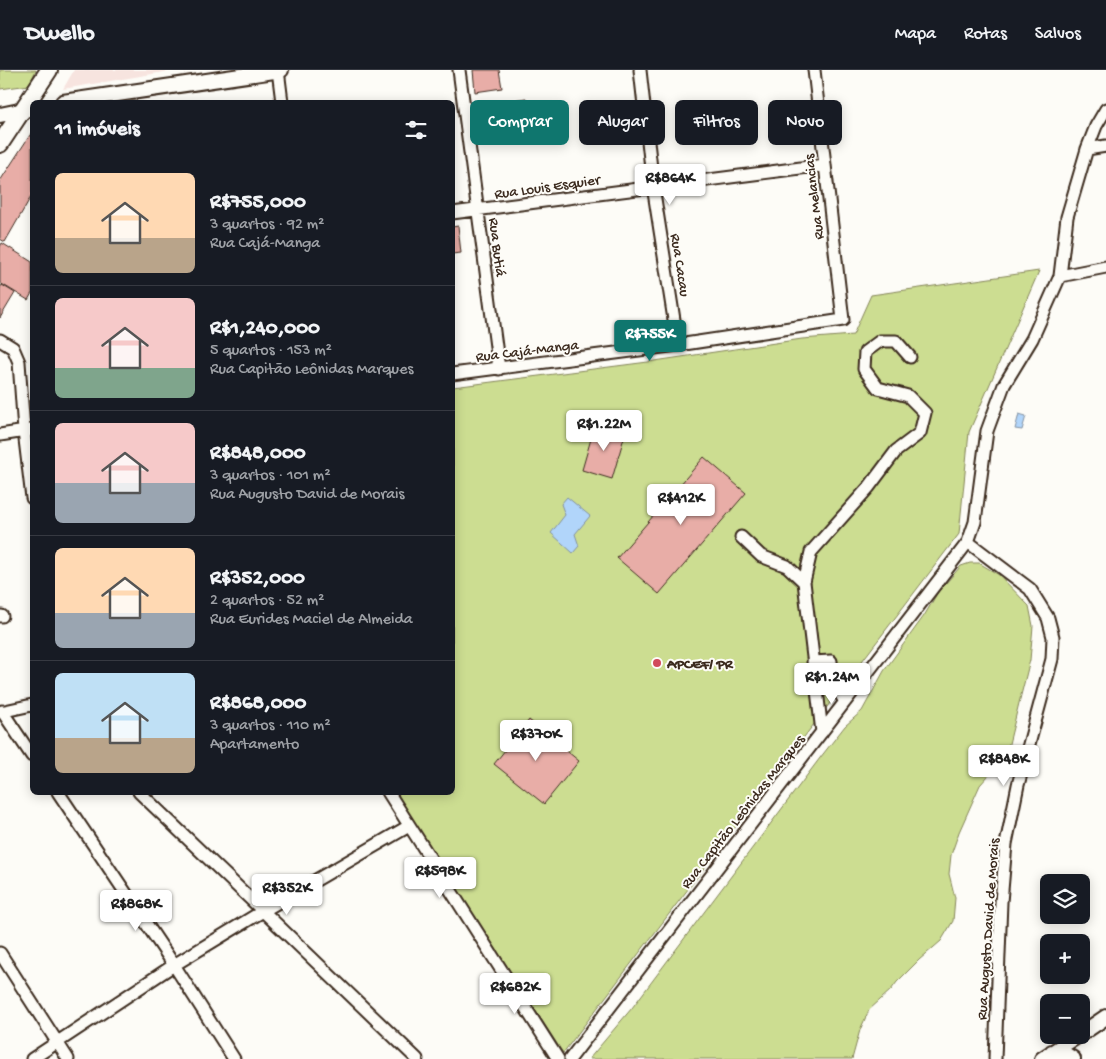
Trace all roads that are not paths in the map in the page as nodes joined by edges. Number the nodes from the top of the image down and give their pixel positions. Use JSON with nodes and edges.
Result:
{"nodes":[{"id":1,"x":49,"y":70,"type":"edge"},
{"id":2,"x":279,"y":70,"type":"edge"},
{"id":3,"x":459,"y":70,"type":"edge"},
{"id":4,"x":640,"y":70,"type":"edge"},
{"id":5,"x":814,"y":70,"type":"edge"},
{"id":6,"x":129,"y":98,"type":"edge"},
{"id":7,"x":33,"y":100,"type":"edge"},
{"id":8,"x":96,"y":100,"type":"edge"},
{"id":9,"x":282,"y":100,"type":"edge"},
{"id":10,"x":28,"y":109,"type":"edge"},
{"id":11,"x":1106,"y":109,"type":"edge"},
{"id":12,"x":0,"y":115,"type":"edge"},
{"id":13,"x":0,"y":144,"type":"edge"},
{"id":14,"x":1106,"y":146,"type":"edge"},
{"id":15,"x":1086,"y":149,"type":"junction"},
{"id":16,"x":824,"y":165,"type":"junction"},
{"id":17,"x":654,"y":186,"type":"junction"},
{"id":18,"x":478,"y":211,"type":"junction"},
{"id":19,"x":455,"y":213,"type":"edge"},
{"id":20,"x":1106,"y":267,"type":"edge"},
{"id":21,"x":1060,"y":276,"type":"junction"},
{"id":22,"x":843,"y":320,"type":"joint"},
{"id":23,"x":0,"y":340,"type":"edge"},
{"id":24,"x":678,"y":345,"type":"junction"},
{"id":25,"x":0,"y":348,"type":"edge"},
{"id":26,"x":13,"y":348,"type":"junction"},
{"id":27,"x":910,"y":357,"type":"dead end"},
{"id":28,"x":499,"y":369,"type":"junction"},
{"id":29,"x":455,"y":374,"type":"edge"},
{"id":30,"x":28,"y":431,"type":"edge"},
{"id":31,"x":0,"y":435,"type":"edge"},
{"id":32,"x":30,"y":464,"type":"edge"},
{"id":33,"x":741,"y":537,"type":"dead end"},
{"id":34,"x":968,"y":542,"type":"junction"},
{"id":35,"x":804,"y":582,"type":"junction"},
{"id":36,"x":814,"y":662,"type":"junction"},
{"id":37,"x":832,"y":680,"type":"junction"},
{"id":38,"x":815,"y":681,"type":"junction"},
{"id":39,"x":845,"y":702,"type":"junction"},
{"id":40,"x":30,"y":705,"type":"edge"},
{"id":41,"x":1,"y":711,"type":"edge"},
{"id":42,"x":822,"y":732,"type":"junction"},
{"id":43,"x":30,"y":753,"type":"edge"},
{"id":44,"x":60,"y":795,"type":"edge"},
{"id":45,"x":142,"y":795,"type":"edge"},
{"id":46,"x":390,"y":795,"type":"edge"},
{"id":47,"x":410,"y":826,"type":"junction"},
{"id":48,"x":263,"y":911,"type":"junction"},
{"id":49,"x":0,"y":953,"type":"edge"},
{"id":50,"x":174,"y":965,"type":"junction"},
{"id":51,"x":1106,"y":1017,"type":"edge"},
{"id":52,"x":1090,"y":1027,"type":"edge"},
{"id":53,"x":57,"y":1043,"type":"junction"},
{"id":54,"x":1065,"y":1044,"type":"edge"},
{"id":55,"x":1047,"y":1056,"type":"edge"},
{"id":56,"x":32,"y":1059,"type":"edge"},
{"id":57,"x":68,"y":1059,"type":"edge"},
{"id":58,"x":234,"y":1059,"type":"edge"},
{"id":59,"x":416,"y":1059,"type":"edge"},
{"id":60,"x":558,"y":1059,"type":"edge"},
{"id":61,"x":570,"y":1059,"type":"edge"},
{"id":62,"x":994,"y":1059,"type":"edge"},
{"id":63,"x":1073,"y":1059,"type":"edge"}],
"edges":[{"from":1,"to":7,"type":"highway"},
{"from":2,"to":6,"type":"main road"},
{"from":2,"to":9,"type":"street"},
{"from":3,"to":18,"type":"street","name":"Rua Butiá"},
{"from":4,"to":17,"type":"street","name":"Rua Cacau"},
{"from":5,"to":16,"type":"street","name":"Rua Melancias"},
{"from":6,"to":8,"type":"main road"},
{"from":10,"to":12,"type":"main road"},
{"from":10,"to":13,"type":"highway"},
{"from":11,"to":15,"type":"street","name":"Rua Capitão Leônidas Marques"},
{"from":14,"to":15,"type":"street"},
{"from":15,"to":21,"type":"street","name":"Rua Capitão Leônidas Marques"},
{"from":16,"to":17,"type":"street","name":"Rua Louis Esquier"},
{"from":16,"to":22,"type":"street","name":"Rua Melancias"},
{"from":17,"to":18,"type":"street","name":"Rua Louis Esquier"},
{"from":17,"to":24,"type":"street","name":"Rua Cacau"},
{"from":18,"to":19,"type":"street","name":"Rua Louis Esquier"},
{"from":18,"to":28,"type":"street","name":"Rua Butiá"},
{"from":20,"to":21,"type":"street"},
{"from":21,"to":34,"type":"street","name":"Rua Capitão Leônidas Marques"},
{"from":22,"to":24,"type":"street","name":"Rua Cajá-Manga"},
{"from":23,"to":26,"type":"street"},
{"from":24,"to":28,"type":"street","name":"Rua Cajá-Manga"},
{"from":25,"to":26,"type":"street"},
{"from":26,"to":30,"type":"street"},
{"from":27,"to":35,"type":"street"},
{"from":28,"to":29,"type":"street","name":"Rua Cajá-Manga"},
{"from":30,"to":31,"type":"street"},
{"from":30,"to":32,"type":"street"},
{"from":33,"to":35,"type":"street"},
{"from":34,"to":39,"type":"street","name":"Rua Capitão Leônidas Marques"},
{"from":34,"to":62,"type":"street","name":"Rua Augusto David de Morais"},
{"from":35,"to":36,"type":"street"},
{"from":36,"to":37,"type":"street"},
{"from":36,"to":38,"type":"street"},
{"from":37,"to":38,"type":"street"},
{"from":37,"to":39,"type":"street"},
{"from":38,"to":42,"type":"street"},
{"from":39,"to":42,"type":"street","name":"Rua Capitão Leônidas Marques"},
{"from":40,"to":41,"type":"street"},
{"from":41,"to":43,"type":"street"},
{"from":42,"to":61,"type":"street","name":"Rua Capitão Leônidas Marques"},
{"from":44,"to":50,"type":"street"},
{"from":45,"to":48,"type":"street"},
{"from":46,"to":47,"type":"street"},
{"from":47,"to":48,"type":"street"},
{"from":47,"to":60,"type":"street"},
{"from":48,"to":50,"type":"street"},
{"from":48,"to":59,"type":"street"},
{"from":49,"to":53,"type":"street"},
{"from":50,"to":53,"type":"street"},
{"from":50,"to":58,"type":"street"},
{"from":51,"to":52,"type":"main road"},
{"from":53,"to":56,"type":"street"},
{"from":53,"to":57,"type":"street"},
{"from":54,"to":55,"type":"main road"},
{"from":55,"to":63,"type":"main road"}]}
